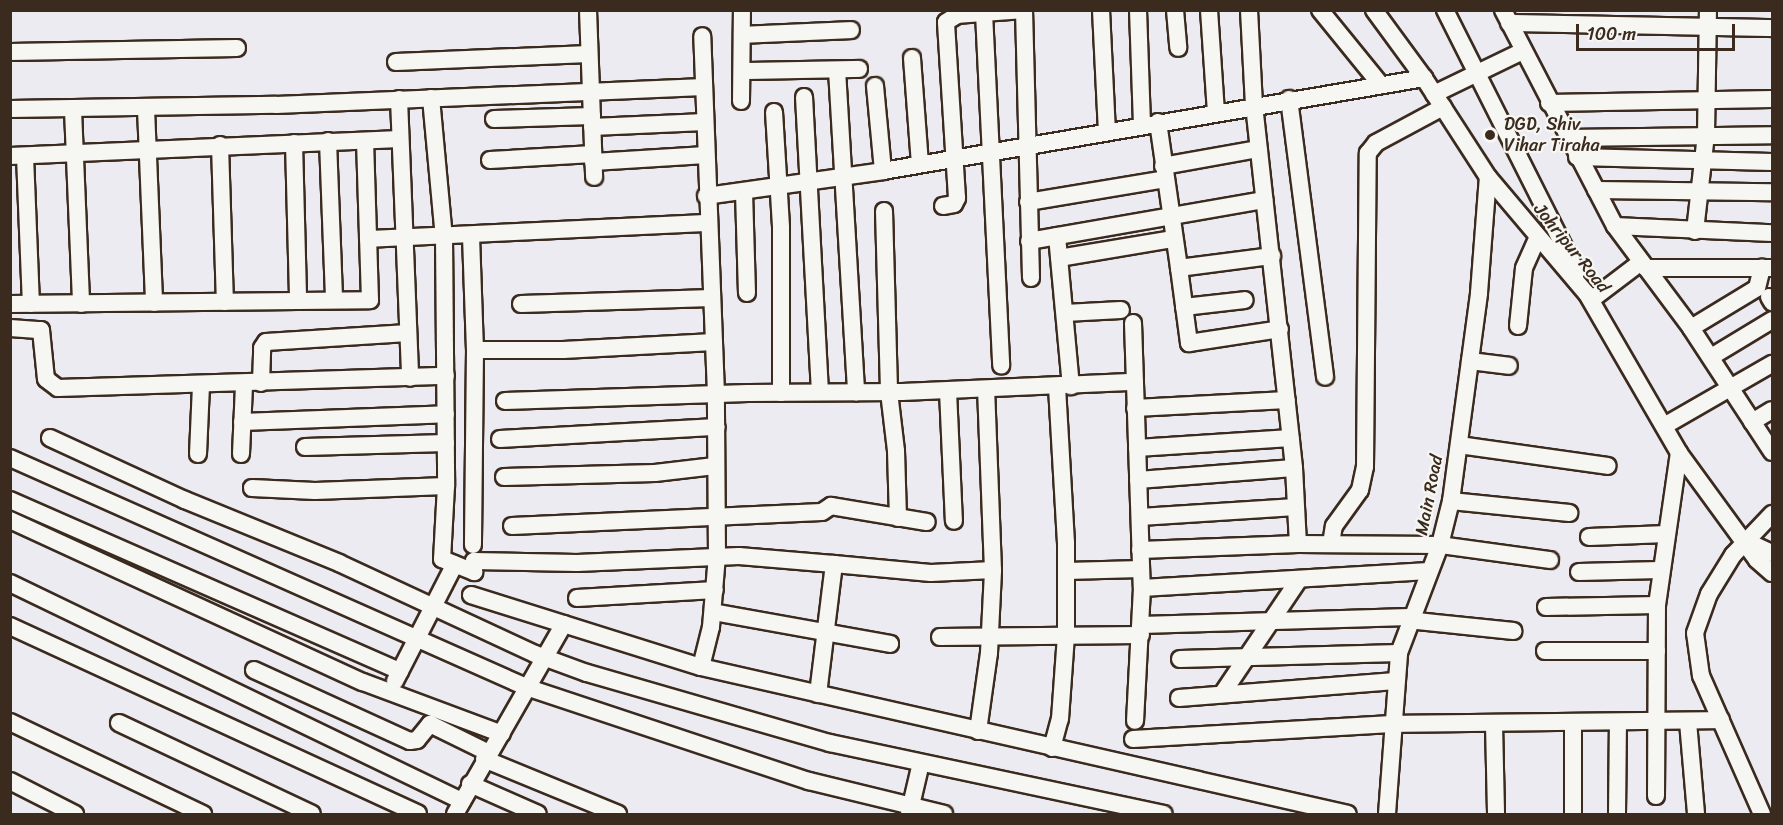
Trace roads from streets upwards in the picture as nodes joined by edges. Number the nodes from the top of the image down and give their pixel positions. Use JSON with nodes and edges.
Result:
{"nodes":[{"id":1,"x":588,"y":10,"type":"edge"},
{"id":2,"x":742,"y":10,"type":"edge"},
{"id":3,"x":1023,"y":10,"type":"edge"},
{"id":4,"x":1101,"y":10,"type":"edge"},
{"id":5,"x":1138,"y":10,"type":"edge"},
{"id":6,"x":1175,"y":10,"type":"edge"},
{"id":7,"x":1209,"y":10,"type":"edge"},
{"id":8,"x":1249,"y":10,"type":"edge"},
{"id":9,"x":1320,"y":10,"type":"edge"},
{"id":10,"x":1374,"y":10,"type":"edge"},
{"id":11,"x":1445,"y":10,"type":"edge"},
{"id":12,"x":1708,"y":10,"type":"edge"},
{"id":13,"x":984,"y":13,"type":"junction"},
{"id":14,"x":1506,"y":17,"type":"edge"},
{"id":15,"x":1708,"y":28,"type":"junction"},
{"id":16,"x":1773,"y":28,"type":"edge"},
{"id":17,"x":850,"y":30,"type":"dead end"},
{"id":18,"x":742,"y":35,"type":"junction"},
{"id":19,"x":702,"y":36,"type":"dead end"},
{"id":20,"x":237,"y":48,"type":"dead end"},
{"id":21,"x":1178,"y":48,"type":"dead end"},
{"id":22,"x":10,"y":52,"type":"edge"},
{"id":23,"x":589,"y":54,"type":"junction"},
{"id":24,"x":1510,"y":57,"type":"junction"},
{"id":25,"x":912,"y":58,"type":"dead end"},
{"id":26,"x":396,"y":62,"type":"dead end"},
{"id":27,"x":859,"y":69,"type":"dead end"},
{"id":28,"x":837,"y":70,"type":"junction"},
{"id":29,"x":742,"y":71,"type":"junction"},
{"id":30,"x":1479,"y":72,"type":"junction"},
{"id":31,"x":1424,"y":78,"type":"junction"},
{"id":32,"x":875,"y":86,"type":"dead end"},
{"id":33,"x":1381,"y":86,"type":"junction"},
{"id":34,"x":704,"y":87,"type":"junction"},
{"id":35,"x":590,"y":91,"type":"junction"},
{"id":36,"x":804,"y":97,"type":"dead end"},
{"id":37,"x":431,"y":98,"type":"junction"},
{"id":38,"x":399,"y":99,"type":"junction"},
{"id":39,"x":1289,"y":99,"type":"junction"},
{"id":40,"x":1773,"y":99,"type":"edge"},
{"id":41,"x":741,"y":101,"type":"dead end"},
{"id":42,"x":1439,"y":101,"type":"junction"},
{"id":43,"x":1708,"y":101,"type":"junction"},
{"id":44,"x":1549,"y":103,"type":"junction"},
{"id":45,"x":1254,"y":105,"type":"junction"},
{"id":46,"x":10,"y":109,"type":"edge"},
{"id":47,"x":146,"y":109,"type":"junction"},
{"id":48,"x":73,"y":110,"type":"junction"},
{"id":49,"x":774,"y":112,"type":"dead end"},
{"id":50,"x":1216,"y":112,"type":"junction"},
{"id":51,"x":494,"y":119,"type":"dead end"},
{"id":52,"x":592,"y":121,"type":"junction"},
{"id":53,"x":705,"y":122,"type":"junction"},
{"id":54,"x":1150,"y":124,"type":"junction"},
{"id":55,"x":1107,"y":131,"type":"junction"},
{"id":56,"x":1706,"y":135,"type":"junction"},
{"id":57,"x":1773,"y":135,"type":"edge"},
{"id":58,"x":1568,"y":138,"type":"junction"},
{"id":59,"x":400,"y":139,"type":"junction"},
{"id":60,"x":328,"y":141,"type":"junction"},
{"id":61,"x":364,"y":141,"type":"junction"},
{"id":62,"x":294,"y":143,"type":"junction"},
{"id":63,"x":220,"y":145,"type":"junction"},
{"id":64,"x":1026,"y":146,"type":"junction"},
{"id":65,"x":148,"y":149,"type":"junction"},
{"id":66,"x":1258,"y":149,"type":"junction"},
{"id":67,"x":74,"y":152,"type":"junction"},
{"id":68,"x":990,"y":152,"type":"junction"},
{"id":69,"x":706,"y":155,"type":"junction"},
{"id":70,"x":18,"y":156,"type":"edge"},
{"id":71,"x":956,"y":157,"type":"junction"},
{"id":72,"x":1577,"y":157,"type":"junction"},
{"id":73,"x":1704,"y":159,"type":"junction"},
{"id":74,"x":490,"y":160,"type":"dead end"},
{"id":75,"x":1773,"y":162,"type":"edge"},
{"id":76,"x":594,"y":164,"type":"junction"},
{"id":77,"x":920,"y":164,"type":"junction"},
{"id":78,"x":884,"y":171,"type":"junction"},
{"id":79,"x":1164,"y":172,"type":"junction"},
{"id":80,"x":845,"y":176,"type":"junction"},
{"id":81,"x":1488,"y":177,"type":"junction"},
{"id":82,"x":809,"y":182,"type":"junction"},
{"id":83,"x":778,"y":188,"type":"junction"},
{"id":84,"x":1596,"y":190,"type":"junction"},
{"id":85,"x":1702,"y":191,"type":"junction"},
{"id":86,"x":744,"y":192,"type":"junction"},
{"id":87,"x":1773,"y":192,"type":"edge"},
{"id":88,"x":706,"y":196,"type":"junction"},
{"id":89,"x":1264,"y":200,"type":"junction"},
{"id":90,"x":1028,"y":202,"type":"junction"},
{"id":91,"x":943,"y":206,"type":"dead end"},
{"id":92,"x":884,"y":211,"type":"dead end"},
{"id":93,"x":1170,"y":216,"type":"junction"},
{"id":94,"x":708,"y":224,"type":"junction"},
{"id":95,"x":1615,"y":226,"type":"junction"},
{"id":96,"x":1695,"y":231,"type":"junction"},
{"id":97,"x":1773,"y":232,"type":"edge"},
{"id":98,"x":471,"y":236,"type":"junction"},
{"id":99,"x":1057,"y":236,"type":"junction"},
{"id":100,"x":444,"y":237,"type":"junction"},
{"id":101,"x":1538,"y":237,"type":"junction"},
{"id":102,"x":406,"y":238,"type":"junction"},
{"id":103,"x":1173,"y":238,"type":"junction"},
{"id":104,"x":368,"y":239,"type":"junction"},
{"id":105,"x":1029,"y":241,"type":"junction"},
{"id":106,"x":1272,"y":256,"type":"junction"},
{"id":107,"x":1059,"y":258,"type":"junction"},
{"id":108,"x":1640,"y":266,"type":"junction"},
{"id":109,"x":1179,"y":268,"type":"junction"},
{"id":110,"x":1767,"y":268,"type":"edge"},
{"id":111,"x":1031,"y":278,"type":"dead end"},
{"id":112,"x":747,"y":292,"type":"dead end"},
{"id":113,"x":1589,"y":297,"type":"junction"},
{"id":114,"x":712,"y":298,"type":"junction"},
{"id":115,"x":334,"y":300,"type":"junction"},
{"id":116,"x":1245,"y":300,"type":"dead end"},
{"id":117,"x":298,"y":301,"type":"junction"},
{"id":118,"x":225,"y":302,"type":"junction"},
{"id":119,"x":154,"y":303,"type":"junction"},
{"id":120,"x":10,"y":304,"type":"edge"},
{"id":121,"x":31,"y":304,"type":"junction"},
{"id":122,"x":81,"y":304,"type":"junction"},
{"id":123,"x":521,"y":304,"type":"dead end"},
{"id":124,"x":1184,"y":307,"type":"junction"},
{"id":125,"x":1121,"y":310,"type":"dead end"},
{"id":126,"x":1065,"y":313,"type":"junction"},
{"id":127,"x":1773,"y":320,"type":"edge"},
{"id":128,"x":1133,"y":323,"type":"dead end"},
{"id":129,"x":1518,"y":326,"type":"dead end"},
{"id":130,"x":10,"y":328,"type":"edge"},
{"id":131,"x":1691,"y":328,"type":"junction"},
{"id":132,"x":1280,"y":329,"type":"junction"},
{"id":133,"x":408,"y":333,"type":"junction"},
{"id":134,"x":714,"y":342,"type":"junction"},
{"id":135,"x":475,"y":350,"type":"junction"},
{"id":136,"x":1711,"y":357,"type":"junction"},
{"id":137,"x":1470,"y":362,"type":"junction"},
{"id":138,"x":1773,"y":364,"type":"edge"},
{"id":139,"x":1001,"y":366,"type":"dead end"},
{"id":140,"x":1509,"y":366,"type":"dead end"},
{"id":141,"x":446,"y":376,"type":"junction"},
{"id":142,"x":1325,"y":377,"type":"dead end"},
{"id":143,"x":410,"y":378,"type":"junction"},
{"id":144,"x":1135,"y":382,"type":"junction"},
{"id":145,"x":253,"y":384,"type":"junction"},
{"id":146,"x":201,"y":385,"type":"junction"},
{"id":147,"x":1064,"y":387,"type":"junction"},
{"id":148,"x":986,"y":390,"type":"junction"},
{"id":149,"x":948,"y":391,"type":"junction"},
{"id":150,"x":820,"y":392,"type":"junction"},
{"id":151,"x":856,"y":392,"type":"junction"},
{"id":152,"x":889,"y":392,"type":"junction"},
{"id":153,"x":1723,"y":392,"type":"junction"},
{"id":154,"x":781,"y":393,"type":"junction"},
{"id":155,"x":717,"y":394,"type":"junction"},
{"id":156,"x":1287,"y":399,"type":"junction"},
{"id":157,"x":505,"y":401,"type":"dead end"},
{"id":158,"x":1136,"y":408,"type":"junction"},
{"id":159,"x":1773,"y":410,"type":"edge"},
{"id":160,"x":446,"y":414,"type":"junction"},
{"id":161,"x":242,"y":422,"type":"junction"},
{"id":162,"x":1752,"y":422,"type":"junction"},
{"id":163,"x":1664,"y":426,"type":"junction"},
{"id":164,"x":717,"y":427,"type":"junction"},
{"id":165,"x":50,"y":438,"type":"dead end"},
{"id":166,"x":1291,"y":438,"type":"junction"},
{"id":167,"x":500,"y":439,"type":"dead end"},
{"id":168,"x":446,"y":443,"type":"junction"},
{"id":169,"x":1459,"y":445,"type":"junction"},
{"id":170,"x":305,"y":447,"type":"dead end"},
{"id":171,"x":1137,"y":448,"type":"junction"},
{"id":172,"x":1773,"y":452,"type":"edge"},
{"id":173,"x":1679,"y":453,"type":"junction"},
{"id":174,"x":198,"y":454,"type":"dead end"},
{"id":175,"x":241,"y":454,"type":"dead end"},
{"id":176,"x":10,"y":458,"type":"edge"},
{"id":177,"x":715,"y":466,"type":"junction"},
{"id":178,"x":1608,"y":466,"type":"dead end"},
{"id":179,"x":1294,"y":468,"type":"junction"},
{"id":180,"x":504,"y":477,"type":"dead end"},
{"id":181,"x":1138,"y":480,"type":"junction"},
{"id":182,"x":446,"y":486,"type":"junction"},
{"id":183,"x":252,"y":488,"type":"dead end"},
{"id":184,"x":10,"y":500,"type":"edge"},
{"id":185,"x":1451,"y":501,"type":"junction"},
{"id":186,"x":1296,"y":507,"type":"junction"},
{"id":187,"x":1569,"y":513,"type":"dead end"},
{"id":188,"x":1773,"y":514,"type":"edge"},
{"id":189,"x":715,"y":516,"type":"junction"},
{"id":190,"x":1140,"y":517,"type":"junction"},
{"id":191,"x":898,"y":518,"type":"junction"},
{"id":192,"x":10,"y":520,"type":"edge"},
{"id":193,"x":954,"y":521,"type":"dead end"},
{"id":194,"x":927,"y":522,"type":"dead end"},
{"id":195,"x":512,"y":526,"type":"dead end"},
{"id":196,"x":1667,"y":534,"type":"junction"},
{"id":197,"x":1589,"y":537,"type":"dead end"},
{"id":198,"x":1746,"y":541,"type":"junction"},
{"id":199,"x":1298,"y":544,"type":"junction"},
{"id":200,"x":1331,"y":544,"type":"junction"},
{"id":201,"x":1440,"y":544,"type":"junction"},
{"id":202,"x":473,"y":545,"type":"dead end"},
{"id":203,"x":1140,"y":550,"type":"junction"},
{"id":204,"x":1765,"y":553,"type":"edge"},
{"id":205,"x":717,"y":556,"type":"junction"},
{"id":206,"x":1550,"y":560,"type":"dead end"},
{"id":207,"x":455,"y":564,"type":"junction"},
{"id":208,"x":834,"y":564,"type":"junction"},
{"id":209,"x":1141,"y":569,"type":"junction"},
{"id":210,"x":993,"y":570,"type":"junction"},
{"id":211,"x":1660,"y":570,"type":"junction"},
{"id":212,"x":1066,"y":571,"type":"junction"},
{"id":213,"x":1428,"y":571,"type":"junction"},
{"id":214,"x":1580,"y":572,"type":"dead end"},
{"id":215,"x":1773,"y":573,"type":"edge"},
{"id":216,"x":1298,"y":582,"type":"junction"},
{"id":217,"x":10,"y":584,"type":"edge"},
{"id":218,"x":1142,"y":588,"type":"junction"},
{"id":219,"x":715,"y":590,"type":"junction"},
{"id":220,"x":471,"y":595,"type":"dead end"},
{"id":221,"x":577,"y":598,"type":"dead end"},
{"id":222,"x":1657,"y":605,"type":"junction"},
{"id":223,"x":432,"y":606,"type":"junction"},
{"id":224,"x":1546,"y":607,"type":"dead end"},
{"id":225,"x":713,"y":612,"type":"junction"},
{"id":226,"x":1409,"y":619,"type":"junction"},
{"id":227,"x":1272,"y":621,"type":"junction"},
{"id":228,"x":564,"y":624,"type":"junction"},
{"id":229,"x":10,"y":626,"type":"edge"},
{"id":230,"x":1141,"y":630,"type":"junction"},
{"id":231,"x":1513,"y":631,"type":"dead end"},
{"id":232,"x":828,"y":634,"type":"junction"},
{"id":233,"x":990,"y":635,"type":"junction"},
{"id":234,"x":1066,"y":635,"type":"junction"},
{"id":235,"x":416,"y":637,"type":"junction"},
{"id":236,"x":940,"y":637,"type":"dead end"},
{"id":237,"x":890,"y":644,"type":"dead end"},
{"id":238,"x":1545,"y":651,"type":"dead end"},
{"id":239,"x":1657,"y":651,"type":"junction"},
{"id":240,"x":1399,"y":653,"type":"junction"},
{"id":241,"x":544,"y":657,"type":"junction"},
{"id":242,"x":1246,"y":658,"type":"junction"},
{"id":243,"x":1180,"y":659,"type":"dead end"},
{"id":244,"x":701,"y":667,"type":"junction"},
{"id":245,"x":254,"y":670,"type":"dead end"},
{"id":246,"x":400,"y":671,"type":"junction"},
{"id":247,"x":1395,"y":681,"type":"junction"},
{"id":248,"x":526,"y":687,"type":"junction"},
{"id":249,"x":389,"y":692,"type":"junction"},
{"id":250,"x":818,"y":694,"type":"junction"},
{"id":251,"x":1222,"y":694,"type":"junction"},
{"id":252,"x":1179,"y":698,"type":"dead end"},
{"id":253,"x":1721,"y":720,"type":"junction"},
{"id":254,"x":1135,"y":721,"type":"dead end"},
{"id":255,"x":10,"y":722,"type":"edge"},
{"id":256,"x":1688,"y":722,"type":"junction"},
{"id":257,"x":119,"y":723,"type":"dead end"},
{"id":258,"x":1494,"y":723,"type":"junction"},
{"id":259,"x":1656,"y":723,"type":"junction"},
{"id":260,"x":1392,"y":724,"type":"junction"},
{"id":261,"x":1573,"y":724,"type":"junction"},
{"id":262,"x":1618,"y":724,"type":"junction"},
{"id":263,"x":978,"y":731,"type":"junction"},
{"id":264,"x":502,"y":734,"type":"junction"},
{"id":265,"x":1133,"y":740,"type":"dead end"},
{"id":266,"x":1052,"y":748,"type":"junction"},
{"id":267,"x":487,"y":756,"type":"junction"},
{"id":268,"x":921,"y":763,"type":"junction"},
{"id":269,"x":10,"y":782,"type":"edge"},
{"id":270,"x":470,"y":784,"type":"junction"},
{"id":271,"x":1656,"y":796,"type":"dead end"},
{"id":272,"x":42,"y":807,"type":"edge"},
{"id":273,"x":458,"y":811,"type":"edge"},
{"id":274,"x":909,"y":811,"type":"edge"},
{"id":275,"x":75,"y":814,"type":"edge"},
{"id":276,"x":203,"y":814,"type":"edge"},
{"id":277,"x":312,"y":814,"type":"edge"},
{"id":278,"x":418,"y":814,"type":"edge"},
{"id":279,"x":538,"y":814,"type":"edge"},
{"id":280,"x":618,"y":814,"type":"edge"},
{"id":281,"x":944,"y":814,"type":"edge"},
{"id":282,"x":1164,"y":814,"type":"edge"},
{"id":283,"x":1348,"y":814,"type":"edge"},
{"id":284,"x":1387,"y":814,"type":"edge"},
{"id":285,"x":1397,"y":814,"type":"edge"},
{"id":286,"x":1496,"y":814,"type":"edge"},
{"id":287,"x":1573,"y":814,"type":"edge"},
{"id":288,"x":1617,"y":814,"type":"edge"},
{"id":289,"x":1696,"y":814,"type":"edge"},
{"id":290,"x":1762,"y":814,"type":"edge"}],
"edges":[{"from":1,"to":23,"type":"street"},
{"from":2,"to":18,"type":"street"},
{"from":3,"to":13,"type":"street"},
{"from":3,"to":64,"type":"street"},
{"from":4,"to":55,"type":"street"},
{"from":5,"to":54,"type":"street"},
{"from":6,"to":21,"type":"street"},
{"from":7,"to":50,"type":"street"},
{"from":8,"to":45,"type":"street"},
{"from":9,"to":33,"type":"street"},
{"from":10,"to":31,"type":"street","name":"Johripur Road"},
{"from":11,"to":30,"type":"street"},
{"from":12,"to":15,"type":"street"},
{"from":13,"to":68,"type":"street"},
{"from":13,"to":71,"type":"street"},
{"from":14,"to":15,"type":"street"},
{"from":14,"to":24,"type":"street"},
{"from":15,"to":16,"type":"street"},
{"from":15,"to":43,"type":"street"},
{"from":17,"to":18,"type":"street"},
{"from":18,"to":29,"type":"street"},
{"from":19,"to":34,"type":"street"},
{"from":20,"to":22,"type":"street"},
{"from":23,"to":26,"type":"street"},
{"from":23,"to":35,"type":"street"},
{"from":24,"to":30,"type":"street"},
{"from":24,"to":44,"type":"street"},
{"from":25,"to":77,"type":"street"},
{"from":27,"to":28,"type":"street"},
{"from":28,"to":29,"type":"street"},
{"from":28,"to":80,"type":"street"},
{"from":29,"to":41,"type":"street"},
{"from":30,"to":42,"type":"street"},
{"from":30,"to":113,"type":"street"},
{"from":31,"to":33,"type":"street"},
{"from":31,"to":42,"type":"street","name":"Johripur Road"},
{"from":32,"to":78,"type":"street"},
{"from":33,"to":39,"type":"street"},
{"from":34,"to":35,"type":"street"},
{"from":34,"to":53,"type":"street"},
{"from":35,"to":37,"type":"street"},
{"from":35,"to":52,"type":"street"},
{"from":36,"to":82,"type":"street"},
{"from":37,"to":38,"type":"street"},
{"from":37,"to":100,"type":"street"},
{"from":38,"to":47,"type":"street"},
{"from":38,"to":59,"type":"street"},
{"from":39,"to":45,"type":"street"},
{"from":39,"to":142,"type":"street"},
{"from":40,"to":43,"type":"street"},
{"from":42,"to":81,"type":"street","name":"Johripur Road"},
{"from":42,"to":200,"type":"street"},
{"from":43,"to":44,"type":"street"},
{"from":43,"to":56,"type":"street"},
{"from":44,"to":58,"type":"street"},
{"from":45,"to":50,"type":"street"},
{"from":45,"to":66,"type":"street"},
{"from":46,"to":48,"type":"street"},
{"from":47,"to":48,"type":"street"},
{"from":47,"to":65,"type":"street"},
{"from":48,"to":67,"type":"street"},
{"from":49,"to":83,"type":"street"},
{"from":50,"to":54,"type":"street"},
{"from":51,"to":52,"type":"street"},
{"from":52,"to":53,"type":"street"},
{"from":52,"to":76,"type":"street"},
{"from":53,"to":69,"type":"street"},
{"from":54,"to":55,"type":"street"},
{"from":54,"to":79,"type":"street"},
{"from":55,"to":64,"type":"street"},
{"from":56,"to":57,"type":"street"},
{"from":56,"to":58,"type":"street"},
{"from":56,"to":73,"type":"street"},
{"from":58,"to":72,"type":"street"},
{"from":59,"to":61,"type":"street"},
{"from":59,"to":102,"type":"street"},
{"from":60,"to":61,"type":"street"},
{"from":60,"to":62,"type":"street"},
{"from":60,"to":115,"type":"street"},
{"from":61,"to":104,"type":"street"},
{"from":62,"to":63,"type":"street"},
{"from":62,"to":117,"type":"street"},
{"from":63,"to":65,"type":"street"},
{"from":63,"to":118,"type":"street"},
{"from":64,"to":68,"type":"street"},
{"from":64,"to":90,"type":"street"},
{"from":65,"to":67,"type":"street"},
{"from":65,"to":119,"type":"street"},
{"from":66,"to":79,"type":"street"},
{"from":66,"to":89,"type":"street"},
{"from":67,"to":70,"type":"street"},
{"from":67,"to":122,"type":"street"},
{"from":68,"to":71,"type":"street"},
{"from":68,"to":139,"type":"street"},
{"from":69,"to":76,"type":"street"},
{"from":69,"to":88,"type":"street"},
{"from":70,"to":121,"type":"street"},
{"from":71,"to":77,"type":"street"},
{"from":71,"to":91,"type":"street"},
{"from":72,"to":73,"type":"street"},
{"from":72,"to":84,"type":"street"},
{"from":73,"to":75,"type":"street"},
{"from":73,"to":85,"type":"street"},
{"from":74,"to":76,"type":"street"},
{"from":77,"to":78,"type":"street"},
{"from":78,"to":80,"type":"street"},
{"from":79,"to":90,"type":"street"},
{"from":79,"to":93,"type":"street"},
{"from":80,"to":82,"type":"street"},
{"from":80,"to":151,"type":"street"},
{"from":81,"to":101,"type":"street","name":"Johripur Road"},
{"from":81,"to":137,"type":"street","name":"Main Road"},
{"from":82,"to":83,"type":"street"},
{"from":82,"to":150,"type":"street"},
{"from":83,"to":86,"type":"street"},
{"from":83,"to":154,"type":"street"},
{"from":84,"to":85,"type":"street"},
{"from":84,"to":95,"type":"street"},
{"from":85,"to":87,"type":"street"},
{"from":85,"to":96,"type":"street"},
{"from":86,"to":88,"type":"street"},
{"from":86,"to":112,"type":"street"},
{"from":88,"to":94,"type":"street"},
{"from":89,"to":93,"type":"street"},
{"from":89,"to":106,"type":"street"},
{"from":90,"to":105,"type":"street"},
{"from":92,"to":152,"type":"street"},
{"from":93,"to":99,"type":"street"},
{"from":93,"to":103,"type":"street"},
{"from":94,"to":98,"type":"street"},
{"from":94,"to":114,"type":"street"},
{"from":95,"to":96,"type":"street"},
{"from":95,"to":108,"type":"street"},
{"from":96,"to":97,"type":"street"},
{"from":98,"to":100,"type":"street"},
{"from":98,"to":135,"type":"street"},
{"from":99,"to":105,"type":"street"},
{"from":99,"to":107,"type":"street"},
{"from":100,"to":102,"type":"street"},
{"from":100,"to":141,"type":"street"},
{"from":101,"to":113,"type":"street","name":"Johripur Road"},
{"from":101,"to":129,"type":"street"},
{"from":102,"to":104,"type":"street"},
{"from":102,"to":133,"type":"street"},
{"from":103,"to":107,"type":"street"},
{"from":103,"to":109,"type":"street"},
{"from":104,"to":115,"type":"street"},
{"from":105,"to":111,"type":"street"},
{"from":106,"to":109,"type":"street"},
{"from":106,"to":132,"type":"street"},
{"from":107,"to":126,"type":"street"},
{"from":108,"to":110,"type":"street"},
{"from":108,"to":113,"type":"street"},
{"from":108,"to":131,"type":"street"},
{"from":109,"to":124,"type":"street"},
{"from":110,"to":131,"type":"street"},
{"from":113,"to":163,"type":"street","name":"Johripur Road"},
{"from":114,"to":123,"type":"street"},
{"from":114,"to":134,"type":"street"},
{"from":115,"to":117,"type":"street"},
{"from":116,"to":124,"type":"street"},
{"from":117,"to":118,"type":"street"},
{"from":118,"to":119,"type":"street"},
{"from":119,"to":122,"type":"street"},
{"from":120,"to":121,"type":"street"},
{"from":121,"to":122,"type":"street"},
{"from":124,"to":132,"type":"street"},
{"from":125,"to":126,"type":"street"},
{"from":126,"to":147,"type":"street"},
{"from":127,"to":136,"type":"street"},
{"from":128,"to":144,"type":"street"},
{"from":130,"to":146,"type":"street"},
{"from":131,"to":136,"type":"street"},
{"from":132,"to":156,"type":"street"},
{"from":133,"to":143,"type":"street"},
{"from":133,"to":145,"type":"street"},
{"from":134,"to":135,"type":"street"},
{"from":134,"to":155,"type":"street"},
{"from":135,"to":202,"type":"street"},
{"from":136,"to":153,"type":"street"},
{"from":137,"to":140,"type":"street"},
{"from":137,"to":169,"type":"street","name":"Main Road"},
{"from":138,"to":153,"type":"street"},
{"from":141,"to":143,"type":"street"},
{"from":141,"to":160,"type":"street"},
{"from":143,"to":145,"type":"street"},
{"from":144,"to":147,"type":"street"},
{"from":144,"to":158,"type":"street"},
{"from":145,"to":146,"type":"street"},
{"from":145,"to":161,"type":"street"},
{"from":146,"to":174,"type":"street"},
{"from":147,"to":148,"type":"street"},
{"from":147,"to":212,"type":"street"},
{"from":148,"to":149,"type":"street"},
{"from":148,"to":210,"type":"street"},
{"from":149,"to":152,"type":"street"},
{"from":149,"to":193,"type":"street"},
{"from":150,"to":151,"type":"street"},
{"from":150,"to":154,"type":"street"},
{"from":151,"to":152,"type":"street"},
{"from":152,"to":191,"type":"street"},
{"from":153,"to":162,"type":"street"},
{"from":153,"to":163,"type":"street"},
{"from":154,"to":155,"type":"street"},
{"from":155,"to":157,"type":"street"},
{"from":155,"to":164,"type":"street"},
{"from":156,"to":158,"type":"street"},
{"from":156,"to":166,"type":"street"},
{"from":158,"to":171,"type":"street"},
{"from":159,"to":162,"type":"street"},
{"from":160,"to":161,"type":"street"},
{"from":160,"to":168,"type":"street"},
{"from":161,"to":175,"type":"street"},
{"from":162,"to":172,"type":"street"},
{"from":163,"to":173,"type":"street","name":"Johripur Road"},
{"from":164,"to":167,"type":"street"},
{"from":164,"to":177,"type":"street"},
{"from":165,"to":223,"type":"street"},
{"from":166,"to":171,"type":"street"},
{"from":166,"to":179,"type":"street"},
{"from":168,"to":170,"type":"street"},
{"from":168,"to":182,"type":"street"},
{"from":169,"to":178,"type":"street"},
{"from":169,"to":185,"type":"street","name":"Main Road"},
{"from":171,"to":181,"type":"street"},
{"from":173,"to":196,"type":"street"},
{"from":173,"to":198,"type":"street","name":"Johripur Road"},
{"from":176,"to":235,"type":"street"},
{"from":177,"to":180,"type":"street"},
{"from":177,"to":189,"type":"street"},
{"from":179,"to":181,"type":"street"},
{"from":179,"to":186,"type":"street"},
{"from":181,"to":190,"type":"street"},
{"from":182,"to":183,"type":"street"},
{"from":182,"to":207,"type":"street"},
{"from":184,"to":246,"type":"street"},
{"from":185,"to":187,"type":"street"},
{"from":185,"to":201,"type":"street","name":"Main Road"},
{"from":186,"to":190,"type":"street"},
{"from":186,"to":199,"type":"street"},
{"from":188,"to":198,"type":"street"},
{"from":189,"to":191,"type":"street"},
{"from":189,"to":195,"type":"street"},
{"from":189,"to":205,"type":"street"},
{"from":190,"to":203,"type":"street"},
{"from":191,"to":194,"type":"street"},
{"from":192,"to":249,"type":"street"},
{"from":196,"to":197,"type":"street"},
{"from":196,"to":211,"type":"street"},
{"from":198,"to":204,"type":"street"},
{"from":198,"to":253,"type":"street"},
{"from":199,"to":200,"type":"street"},
{"from":199,"to":203,"type":"street"},
{"from":200,"to":201,"type":"street"},
{"from":201,"to":206,"type":"street"},
{"from":201,"to":213,"type":"street","name":"Main Road"},
{"from":203,"to":209,"type":"street"},
{"from":204,"to":215,"type":"street"},
{"from":205,"to":207,"type":"street"},
{"from":205,"to":208,"type":"street"},
{"from":205,"to":219,"type":"street"},
{"from":207,"to":223,"type":"street"},
{"from":208,"to":210,"type":"street"},
{"from":208,"to":232,"type":"street"},
{"from":209,"to":212,"type":"street"},
{"from":209,"to":218,"type":"street"},
{"from":210,"to":233,"type":"street"},
{"from":211,"to":214,"type":"street"},
{"from":211,"to":222,"type":"street"},
{"from":212,"to":234,"type":"street"},
{"from":213,"to":216,"type":"street"},
{"from":213,"to":226,"type":"street","name":"Main Road"},
{"from":216,"to":218,"type":"street"},
{"from":216,"to":227,"type":"street"},
{"from":217,"to":273,"type":"street"},
{"from":218,"to":230,"type":"street"},
{"from":219,"to":221,"type":"street"},
{"from":219,"to":225,"type":"street"},
{"from":220,"to":228,"type":"street"},
{"from":222,"to":224,"type":"street"},
{"from":222,"to":239,"type":"street"},
{"from":223,"to":235,"type":"street"},
{"from":223,"to":241,"type":"street"},
{"from":225,"to":232,"type":"street"},
{"from":225,"to":244,"type":"street"},
{"from":226,"to":227,"type":"street"},
{"from":226,"to":231,"type":"street"},
{"from":226,"to":240,"type":"street","name":"Main Road"},
{"from":227,"to":230,"type":"street"},
{"from":227,"to":242,"type":"street"},
{"from":228,"to":241,"type":"street"},
{"from":228,"to":244,"type":"street"},
{"from":229,"to":278,"type":"street"},
{"from":230,"to":234,"type":"street"},
{"from":230,"to":254,"type":"street"},
{"from":232,"to":237,"type":"street"},
{"from":232,"to":250,"type":"street"},
{"from":233,"to":234,"type":"street"},
{"from":233,"to":236,"type":"street"},
{"from":233,"to":263,"type":"street"},
{"from":234,"to":266,"type":"street"},
{"from":235,"to":246,"type":"street"},
{"from":235,"to":248,"type":"street"},
{"from":238,"to":239,"type":"street"},
{"from":239,"to":259,"type":"street"},
{"from":240,"to":242,"type":"street"},
{"from":240,"to":247,"type":"street","name":"Main Road"},
{"from":241,"to":248,"type":"street"},
{"from":241,"to":268,"type":"street"},
{"from":242,"to":243,"type":"street"},
{"from":242,"to":251,"type":"street"},
{"from":244,"to":250,"type":"street"},
{"from":245,"to":267,"type":"street"},
{"from":246,"to":249,"type":"street"},
{"from":247,"to":251,"type":"street"},
{"from":247,"to":260,"type":"street","name":"Main Road"},
{"from":248,"to":264,"type":"street"},
{"from":248,"to":274,"type":"street"},
{"from":249,"to":264,"type":"street"},
{"from":250,"to":263,"type":"street"},
{"from":251,"to":252,"type":"street"},
{"from":253,"to":256,"type":"street"},
{"from":253,"to":290,"type":"street"},
{"from":255,"to":276,"type":"street"},
{"from":256,"to":259,"type":"street"},
{"from":256,"to":289,"type":"street"},
{"from":257,"to":277,"type":"street"},
{"from":258,"to":260,"type":"street"},
{"from":258,"to":261,"type":"street"},
{"from":258,"to":286,"type":"street"},
{"from":259,"to":262,"type":"street"},
{"from":259,"to":271,"type":"street"},
{"from":260,"to":265,"type":"street"},
{"from":260,"to":284,"type":"street","name":"Main Road"},
{"from":261,"to":262,"type":"street"},
{"from":261,"to":287,"type":"street"},
{"from":262,"to":288,"type":"street"},
{"from":263,"to":266,"type":"street"},
{"from":264,"to":267,"type":"street"},
{"from":266,"to":283,"type":"street"},
{"from":267,"to":270,"type":"street"},
{"from":267,"to":280,"type":"street"},
{"from":268,"to":274,"type":"street"},
{"from":268,"to":282,"type":"street"},
{"from":269,"to":272,"type":"street"},
{"from":270,"to":273,"type":"street"},
{"from":270,"to":279,"type":"street"},
{"from":272,"to":275,"type":"street"},
{"from":274,"to":281,"type":"street"},
{"from":284,"to":285,"type":"street"}]}
